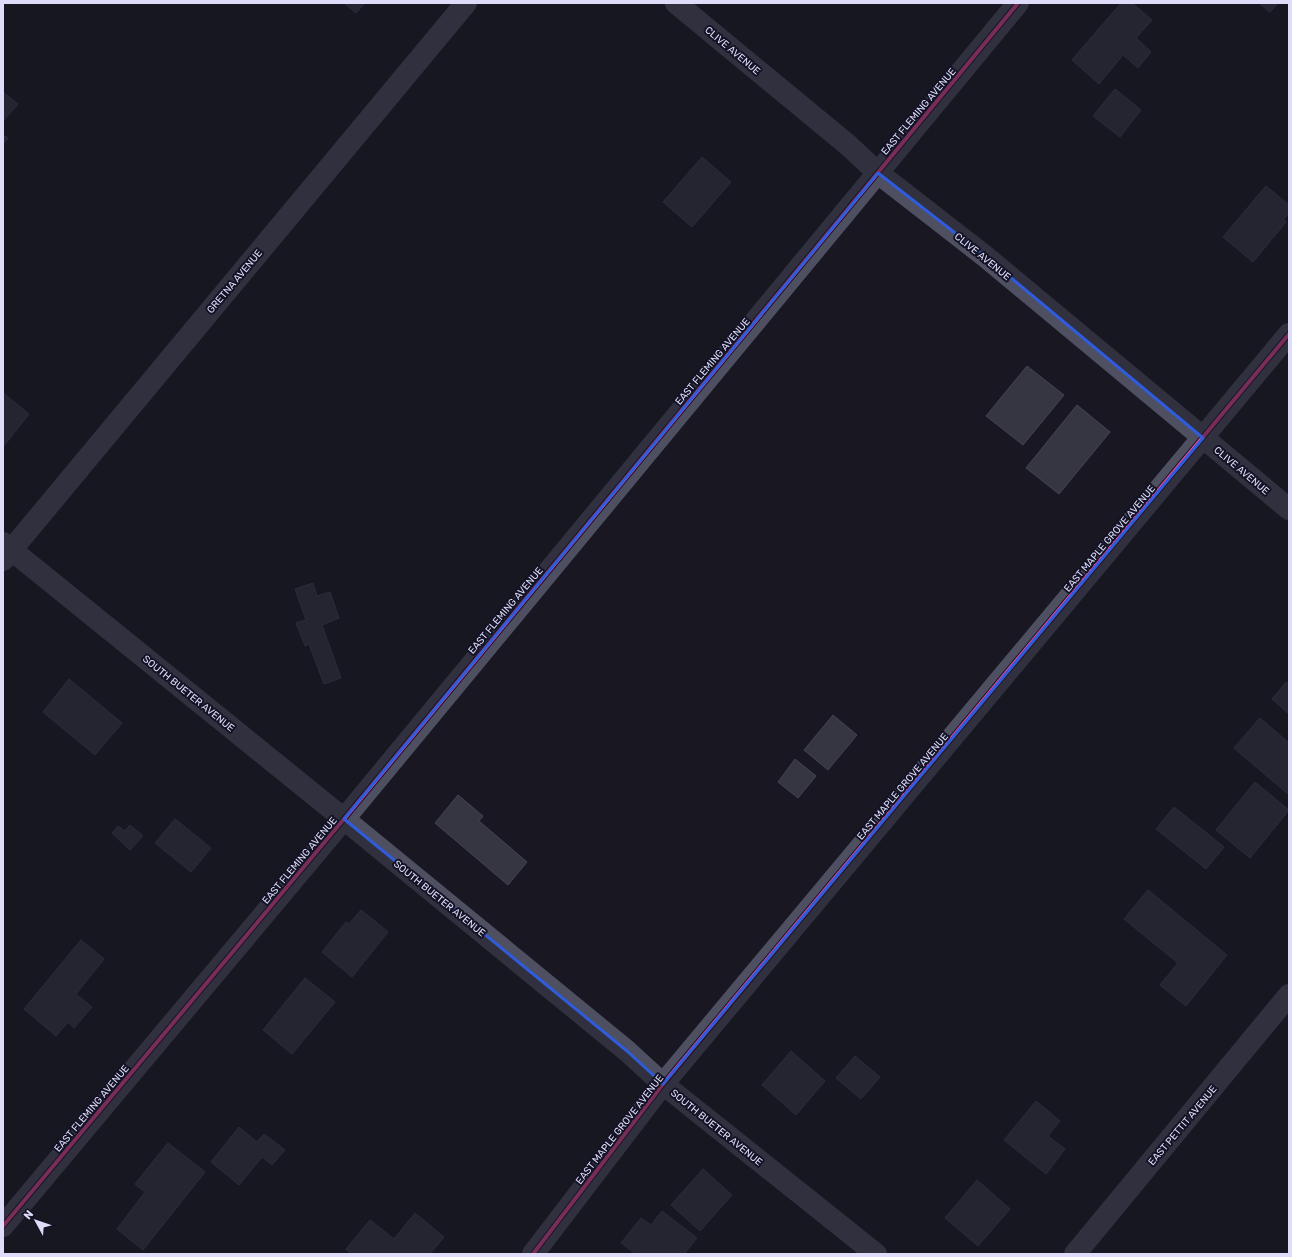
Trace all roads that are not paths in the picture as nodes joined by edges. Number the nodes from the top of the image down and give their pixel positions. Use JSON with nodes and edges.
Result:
{"nodes":[{"id":1,"x":466,"y":3,"type":"edge"},
{"id":2,"x":676,"y":3,"type":"edge"},
{"id":3,"x":1018,"y":3,"type":"edge"},
{"id":4,"x":878,"y":173,"type":"junction"},
{"id":5,"x":1289,"y":334,"type":"edge"},
{"id":6,"x":1203,"y":438,"type":"junction"},
{"id":7,"x":1289,"y":509,"type":"edge"},
{"id":8,"x":6,"y":551,"type":"edge"},
{"id":9,"x":344,"y":818,"type":"junction"},
{"id":10,"x":1289,"y":995,"type":"edge"},
{"id":11,"x":663,"y":1084,"type":"junction"},
{"id":12,"x":3,"y":1226,"type":"edge"},
{"id":13,"x":532,"y":1254,"type":"edge"},
{"id":14,"x":876,"y":1254,"type":"edge"},
{"id":15,"x":1075,"y":1254,"type":"edge"}],
"edges":[{"from":1,"to":8,"type":"street","name":"GRETNA AVENUE"},
{"from":2,"to":4,"type":"street","name":"CLIVE AVENUE"},
{"from":3,"to":4,"type":"street","name":"EAST FLEMING AVENUE"},
{"from":4,"to":6,"type":"street","name":"CLIVE AVENUE"},
{"from":4,"to":9,"type":"street","name":"EAST FLEMING AVENUE"},
{"from":5,"to":6,"type":"street","name":"EAST MAPLE GROVE AVENUE"},
{"from":6,"to":7,"type":"street","name":"CLIVE AVENUE"},
{"from":6,"to":11,"type":"street","name":"EAST MAPLE GROVE AVENUE"},
{"from":8,"to":9,"type":"street","name":"SOUTH BUETER AVENUE"},
{"from":9,"to":11,"type":"street","name":"SOUTH BUETER AVENUE"},
{"from":9,"to":12,"type":"street","name":"EAST FLEMING AVENUE"},
{"from":10,"to":15,"type":"street","name":"EAST PETTIT AVENUE"},
{"from":11,"to":13,"type":"street","name":"EAST MAPLE GROVE AVENUE"},
{"from":11,"to":14,"type":"street","name":"SOUTH BUETER AVENUE"}]}
